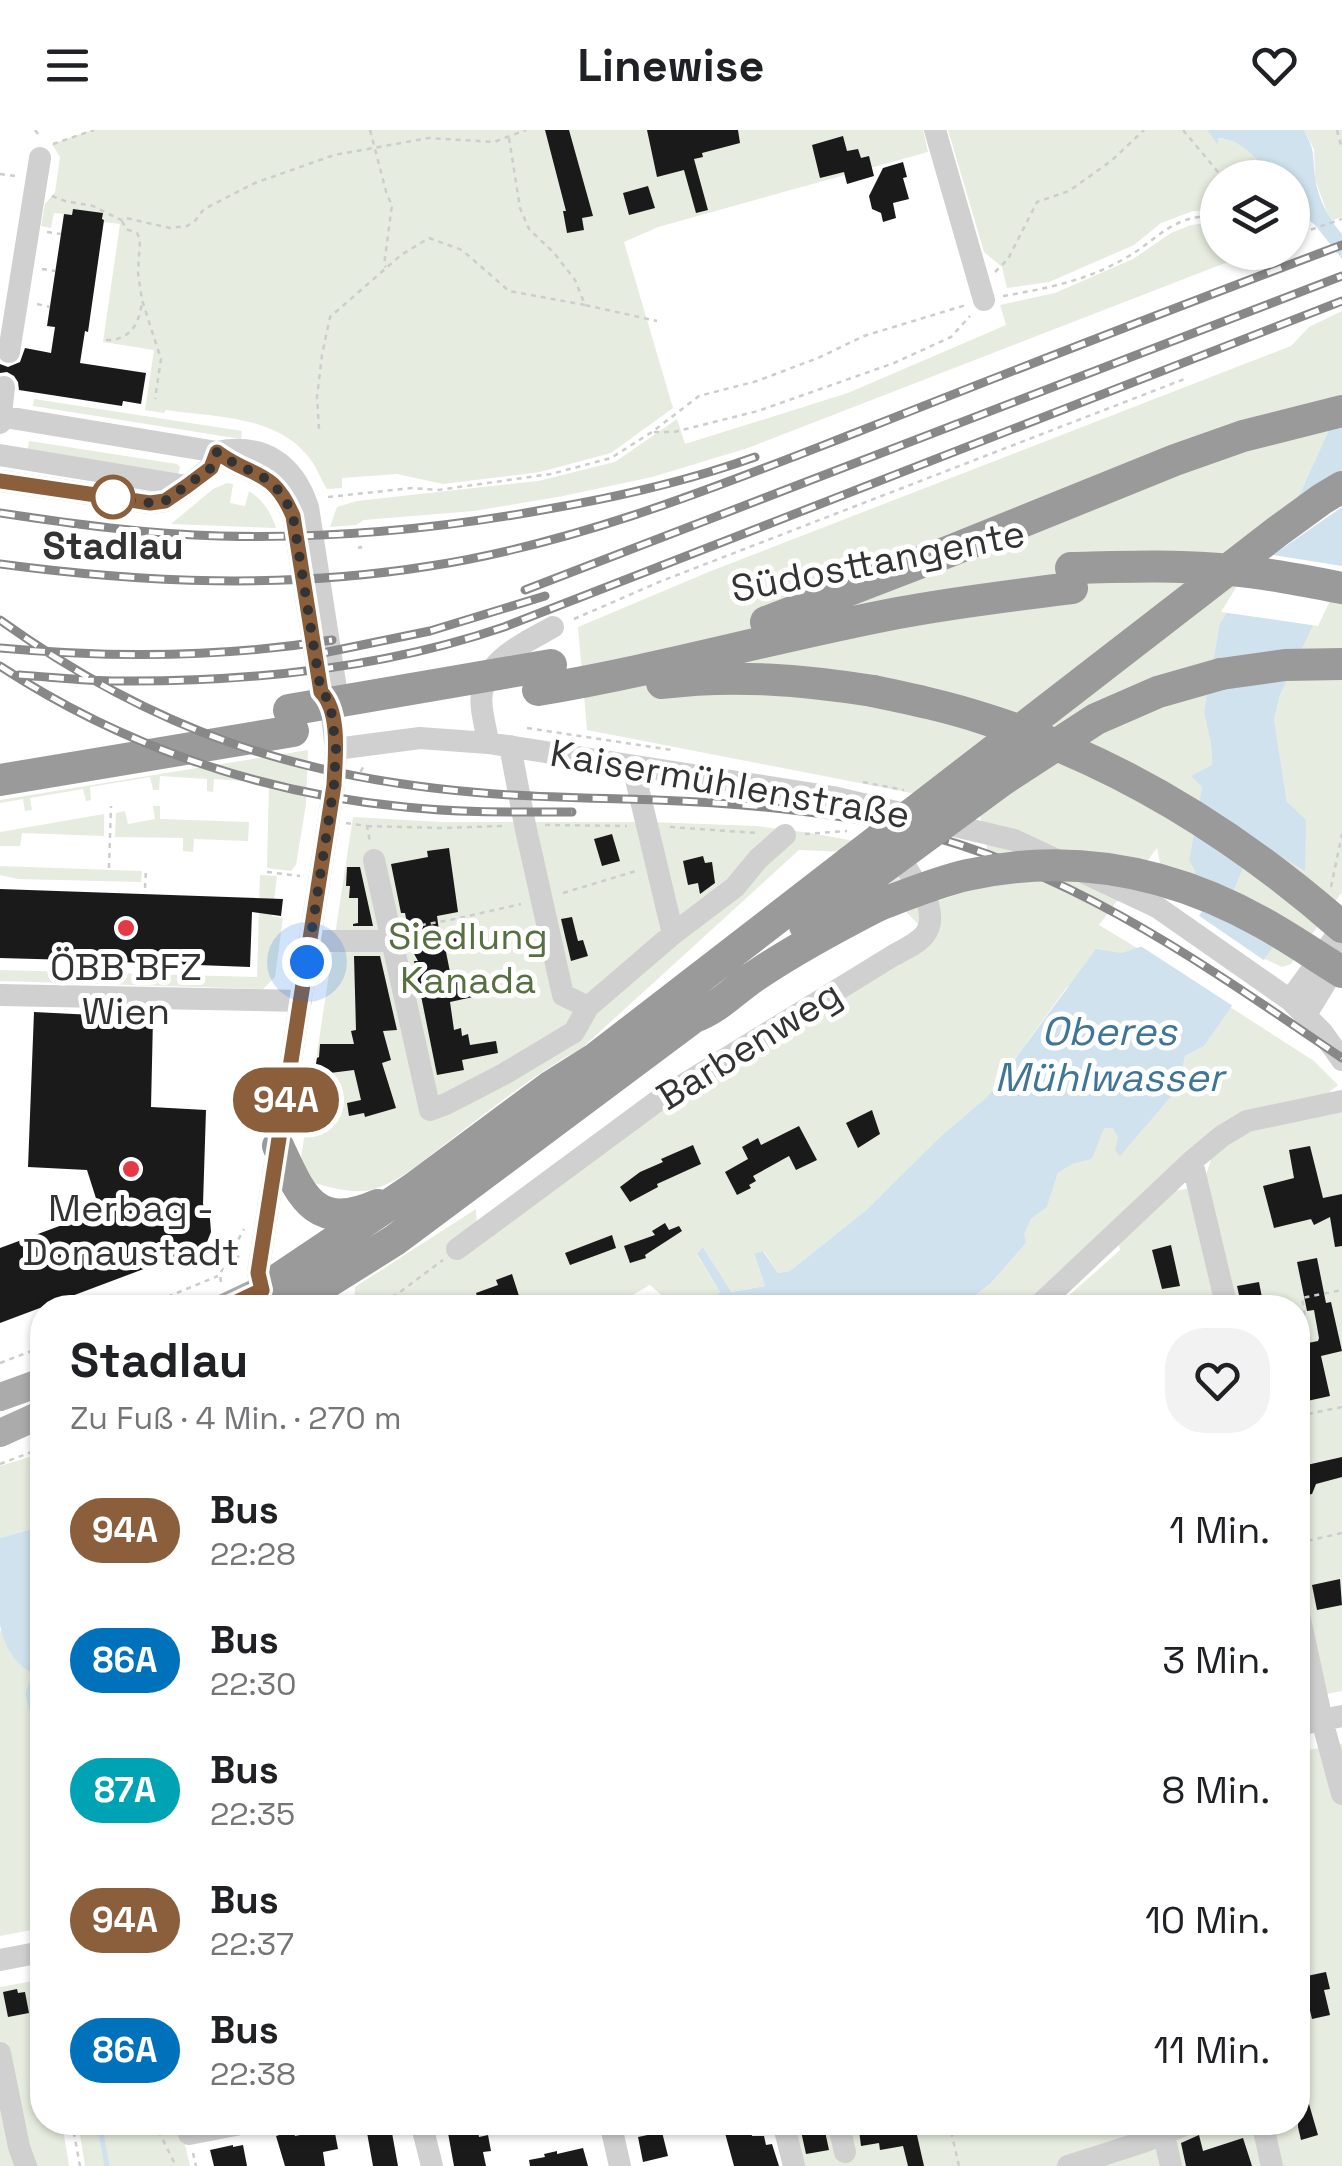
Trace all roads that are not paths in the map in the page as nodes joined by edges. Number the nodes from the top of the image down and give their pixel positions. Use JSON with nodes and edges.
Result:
{"nodes":[{"id":1,"x":935,"y":130,"type":"edge"},
{"id":2,"x":45,"y":152,"type":"road end"},
{"id":3,"x":982,"y":293,"type":"road end"},
{"id":4,"x":9,"y":352,"type":"dead end"},
{"id":5,"x":4,"y":388,"type":"dead end"},
{"id":6,"x":1342,"y":411,"type":"edge"},
{"id":7,"x":0,"y":418,"type":"edge"},
{"id":8,"x":217,"y":452,"type":"junction"},
{"id":9,"x":0,"y":455,"type":"edge"},
{"id":10,"x":0,"y":481,"type":"edge"},
{"id":11,"x":187,"y":486,"type":"junction"},
{"id":12,"x":1342,"y":487,"type":"edge"},
{"id":13,"x":1071,"y":578,"type":"junction"},
{"id":14,"x":1342,"y":588,"type":"edge"},
{"id":15,"x":1342,"y":610,"type":"edge"},
{"id":16,"x":766,"y":622,"type":"junction"},
{"id":17,"x":554,"y":627,"type":"road end"},
{"id":18,"x":1342,"y":664,"type":"edge"},
{"id":19,"x":550,"y":684,"type":"junction"},
{"id":20,"x":291,"y":720,"type":"junction"},
{"id":21,"x":499,"y":744,"type":"junction"},
{"id":22,"x":336,"y":749,"type":"junction"},
{"id":23,"x":0,"y":758,"type":"edge"},
{"id":24,"x":632,"y":766,"type":"junction"},
{"id":25,"x":0,"y":780,"type":"edge"},
{"id":26,"x":869,"y":805,"type":"junction"},
{"id":27,"x":785,"y":835,"type":"road end"},
{"id":28,"x":374,"y":860,"type":"road end"},
{"id":29,"x":865,"y":882,"type":"junction"},
{"id":30,"x":1337,"y":918,"type":"edge"},
{"id":31,"x":673,"y":934,"type":"junction"},
{"id":32,"x":391,"y":940,"type":"junction"},
{"id":33,"x":309,"y":941,"type":"junction"},
{"id":34,"x":1342,"y":956,"type":"edge"},
{"id":35,"x":1342,"y":972,"type":"edge"},
{"id":36,"x":0,"y":996,"type":"edge"},
{"id":37,"x":302,"y":1001,"type":"junction"},
{"id":38,"x":588,"y":1007,"type":"junction"},
{"id":39,"x":1298,"y":1008,"type":"junction"},
{"id":40,"x":1342,"y":1060,"type":"edge"},
{"id":41,"x":1342,"y":1102,"type":"edge"},
{"id":42,"x":278,"y":1146,"type":"junction"},
{"id":43,"x":1192,"y":1161,"type":"junction"},
{"id":44,"x":414,"y":1188,"type":"junction"},
{"id":45,"x":457,"y":1249,"type":"road end"},
{"id":46,"x":269,"y":1295,"type":"edge"},
{"id":47,"x":281,"y":1295,"type":"edge"},
{"id":48,"x":304,"y":1295,"type":"edge"},
{"id":49,"x":1050,"y":1295,"type":"edge"},
{"id":50,"x":1224,"y":1295,"type":"edge"},
{"id":51,"x":30,"y":1386,"type":"edge"},
{"id":52,"x":0,"y":1397,"type":"edge"},
{"id":53,"x":30,"y":1419,"type":"edge"},
{"id":54,"x":0,"y":1433,"type":"edge"},
{"id":55,"x":1310,"y":1648,"type":"edge"},
{"id":56,"x":1332,"y":1718,"type":"edge"},
{"id":57,"x":1342,"y":1794,"type":"edge"},
{"id":58,"x":30,"y":1954,"type":"edge"},
{"id":59,"x":0,"y":1960,"type":"edge"},
{"id":60,"x":0,"y":2053,"type":"edge"},
{"id":61,"x":424,"y":2135,"type":"edge"},
{"id":62,"x":613,"y":2135,"type":"edge"},
{"id":63,"x":786,"y":2135,"type":"edge"},
{"id":64,"x":841,"y":2135,"type":"edge"},
{"id":65,"x":1152,"y":2135,"type":"edge"},
{"id":66,"x":1164,"y":2135,"type":"edge"},
{"id":67,"x":1265,"y":2135,"type":"edge"},
{"id":68,"x":844,"y":2152,"type":"dead end"},
{"id":69,"x":26,"y":2166,"type":"edge"},
{"id":70,"x":432,"y":2166,"type":"edge"},
{"id":71,"x":620,"y":2166,"type":"edge"},
{"id":72,"x":794,"y":2166,"type":"edge"},
{"id":73,"x":1068,"y":2166,"type":"edge"},
{"id":74,"x":1171,"y":2166,"type":"edge"},
{"id":75,"x":1272,"y":2166,"type":"edge"}],
"edges":[{"from":1,"to":3,"type":"street"},
{"from":2,"to":4,"type":"street"},
{"from":5,"to":7,"type":"street"},
{"from":6,"to":16,"type":"highway"},
{"from":7,"to":8,"type":"street"},
{"from":8,"to":11,"type":"street"},
{"from":8,"to":22,"type":"street"},
{"from":9,"to":11,"type":"street"},
{"from":10,"to":11,"type":"street"},
{"from":12,"to":29,"type":"highway","bridge":true},
{"from":13,"to":14,"type":"highway","name":"Südosttangente","bridge":true},
{"from":13,"to":15,"type":"highway","name":"Südosttangente"},
{"from":13,"to":16,"type":"highway","name":"Südosttangente"},
{"from":13,"to":19,"type":"highway","name":"Südosttangente"},
{"from":16,"to":19,"type":"highway","name":"Südosttangente"},
{"from":17,"to":21,"type":"street"},
{"from":18,"to":29,"type":"highway","bridge":true},
{"from":19,"to":20,"type":"highway"},
{"from":19,"to":30,"type":"highway","bridge":true},
{"from":20,"to":23,"type":"highway"},
{"from":20,"to":25,"type":"highway"},
{"from":21,"to":22,"type":"street","name":"Kaisermühlenstraße"},
{"from":21,"to":24,"type":"street","name":"Kaisermühlenstraße"},
{"from":21,"to":38,"type":"street"},
{"from":22,"to":33,"type":"street"},
{"from":24,"to":26,"type":"street","name":"Kaisermühlenstraße"},
{"from":24,"to":31,"type":"street"},
{"from":26,"to":39,"type":"street","name":"Kaisermühlenstraße"},
{"from":26,"to":45,"type":"street","name":"Barbenweg"},
{"from":27,"to":31,"type":"street"},
{"from":28,"to":32,"type":"street"},
{"from":29,"to":35,"type":"highway","bridge":true},
{"from":29,"to":44,"type":"highway"},
{"from":29,"to":48,"type":"highway"},
{"from":30,"to":39,"type":"street"},
{"from":31,"to":38,"type":"street"},
{"from":32,"to":33,"type":"street"},
{"from":32,"to":38,"type":"street"},
{"from":33,"to":37,"type":"street"},
{"from":34,"to":39,"type":"street"},
{"from":36,"to":37,"type":"street"},
{"from":37,"to":42,"type":"street"},
{"from":39,"to":40,"type":"street"},
{"from":41,"to":43,"type":"street"},
{"from":42,"to":44,"type":"highway"},
{"from":42,"to":46,"type":"street"},
{"from":43,"to":49,"type":"street"},
{"from":43,"to":50,"type":"street"},
{"from":44,"to":47,"type":"highway"},
{"from":51,"to":52,"type":"main road"},
{"from":53,"to":54,"type":"main road"},
{"from":55,"to":56,"type":"street"},
{"from":56,"to":57,"type":"street"},
{"from":58,"to":59,"type":"street"},
{"from":60,"to":69,"type":"street"},
{"from":61,"to":70,"type":"street"},
{"from":62,"to":71,"type":"street"},
{"from":63,"to":72,"type":"street"},
{"from":64,"to":68,"type":"street"},
{"from":65,"to":73,"type":"street"},
{"from":66,"to":74,"type":"street"},
{"from":67,"to":75,"type":"street"}]}
